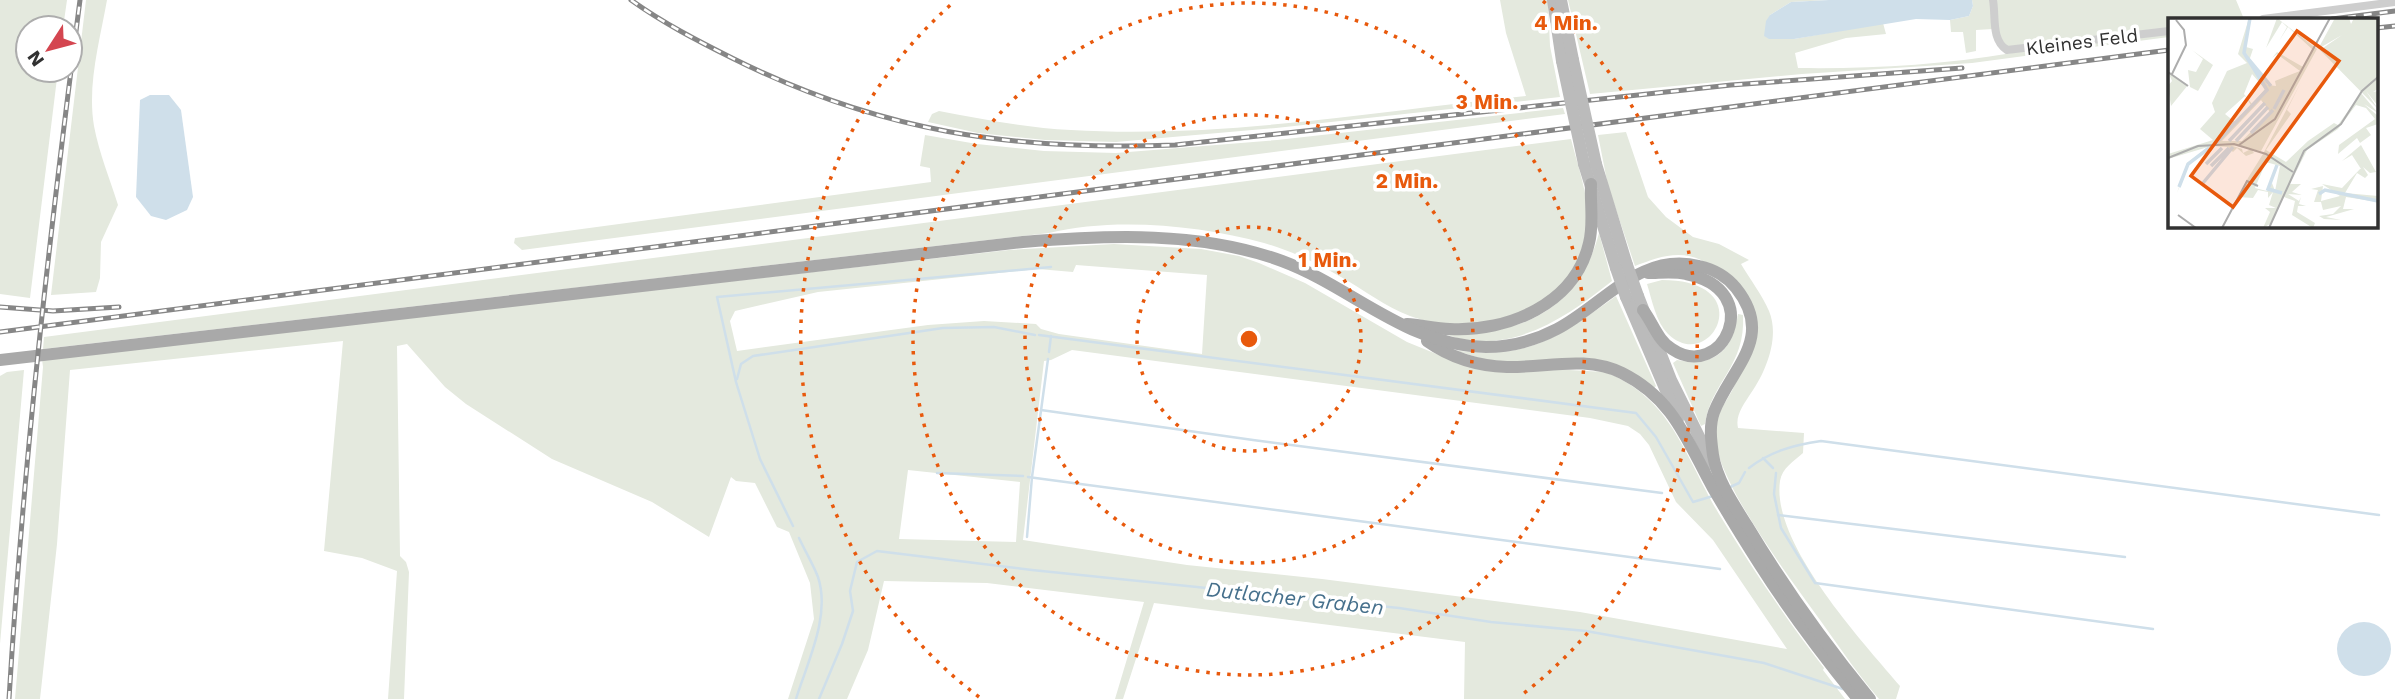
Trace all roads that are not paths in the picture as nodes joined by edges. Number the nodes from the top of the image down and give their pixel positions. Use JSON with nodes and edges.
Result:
{"nodes":[{"id":1,"x":1553,"y":0,"type":"edge"},
{"id":2,"x":1561,"y":0,"type":"edge"},
{"id":3,"x":1993,"y":0,"type":"edge"},
{"id":4,"x":2395,"y":2,"type":"edge"},
{"id":5,"x":2271,"y":18,"type":"edge"},
{"id":6,"x":2168,"y":31,"type":"edge"},
{"id":7,"x":1567,"y":60,"type":"junction"},
{"id":8,"x":1590,"y":164,"type":"junction"},
{"id":9,"x":1591,"y":184,"type":"junction"},
{"id":10,"x":1621,"y":266,"type":"junction"},
{"id":11,"x":1641,"y":273,"type":"junction"},
{"id":12,"x":1632,"y":296,"type":"junction"},
{"id":13,"x":1643,"y":310,"type":"junction"},
{"id":14,"x":1398,"y":324,"type":"junction"},
{"id":15,"x":1415,"y":332,"type":"junction"},
{"id":16,"x":0,"y":360,"type":"edge"},
{"id":17,"x":1680,"y":423,"type":"junction"},
{"id":18,"x":1716,"y":478,"type":"junction"},
{"id":19,"x":1738,"y":521,"type":"junction"},
{"id":20,"x":1859,"y":693,"type":"edge"},
{"id":21,"x":1870,"y":699,"type":"edge"}],
"edges":[{"from":1,"to":7,"type":"main road"},
{"from":2,"to":7,"type":"main road"},
{"from":3,"to":6,"type":"street","name":"Kleines Feld"},
{"from":4,"to":5,"type":"street"},
{"from":7,"to":8,"type":"main road","bridge":true},
{"from":8,"to":9,"type":"main road"},
{"from":8,"to":10,"type":"main road"},
{"from":9,"to":10,"type":"main road"},
{"from":9,"to":14,"type":"main road"},
{"from":10,"to":12,"type":"main road","bridge":true},
{"from":11,"to":13,"type":"main road"},
{"from":11,"to":15,"type":"main road"},
{"from":11,"to":18,"type":"main road"},
{"from":12,"to":13,"type":"main road"},
{"from":12,"to":17,"type":"main road"},
{"from":13,"to":18,"type":"main road"},
{"from":14,"to":15,"type":"main road"},
{"from":14,"to":16,"type":"main road"},
{"from":15,"to":17,"type":"main road"},
{"from":17,"to":18,"type":"main road"},
{"from":18,"to":19,"type":"main road"},
{"from":19,"to":20,"type":"main road"},
{"from":19,"to":20,"type":"main road"},
{"from":20,"to":21,"type":"main road"}]}
